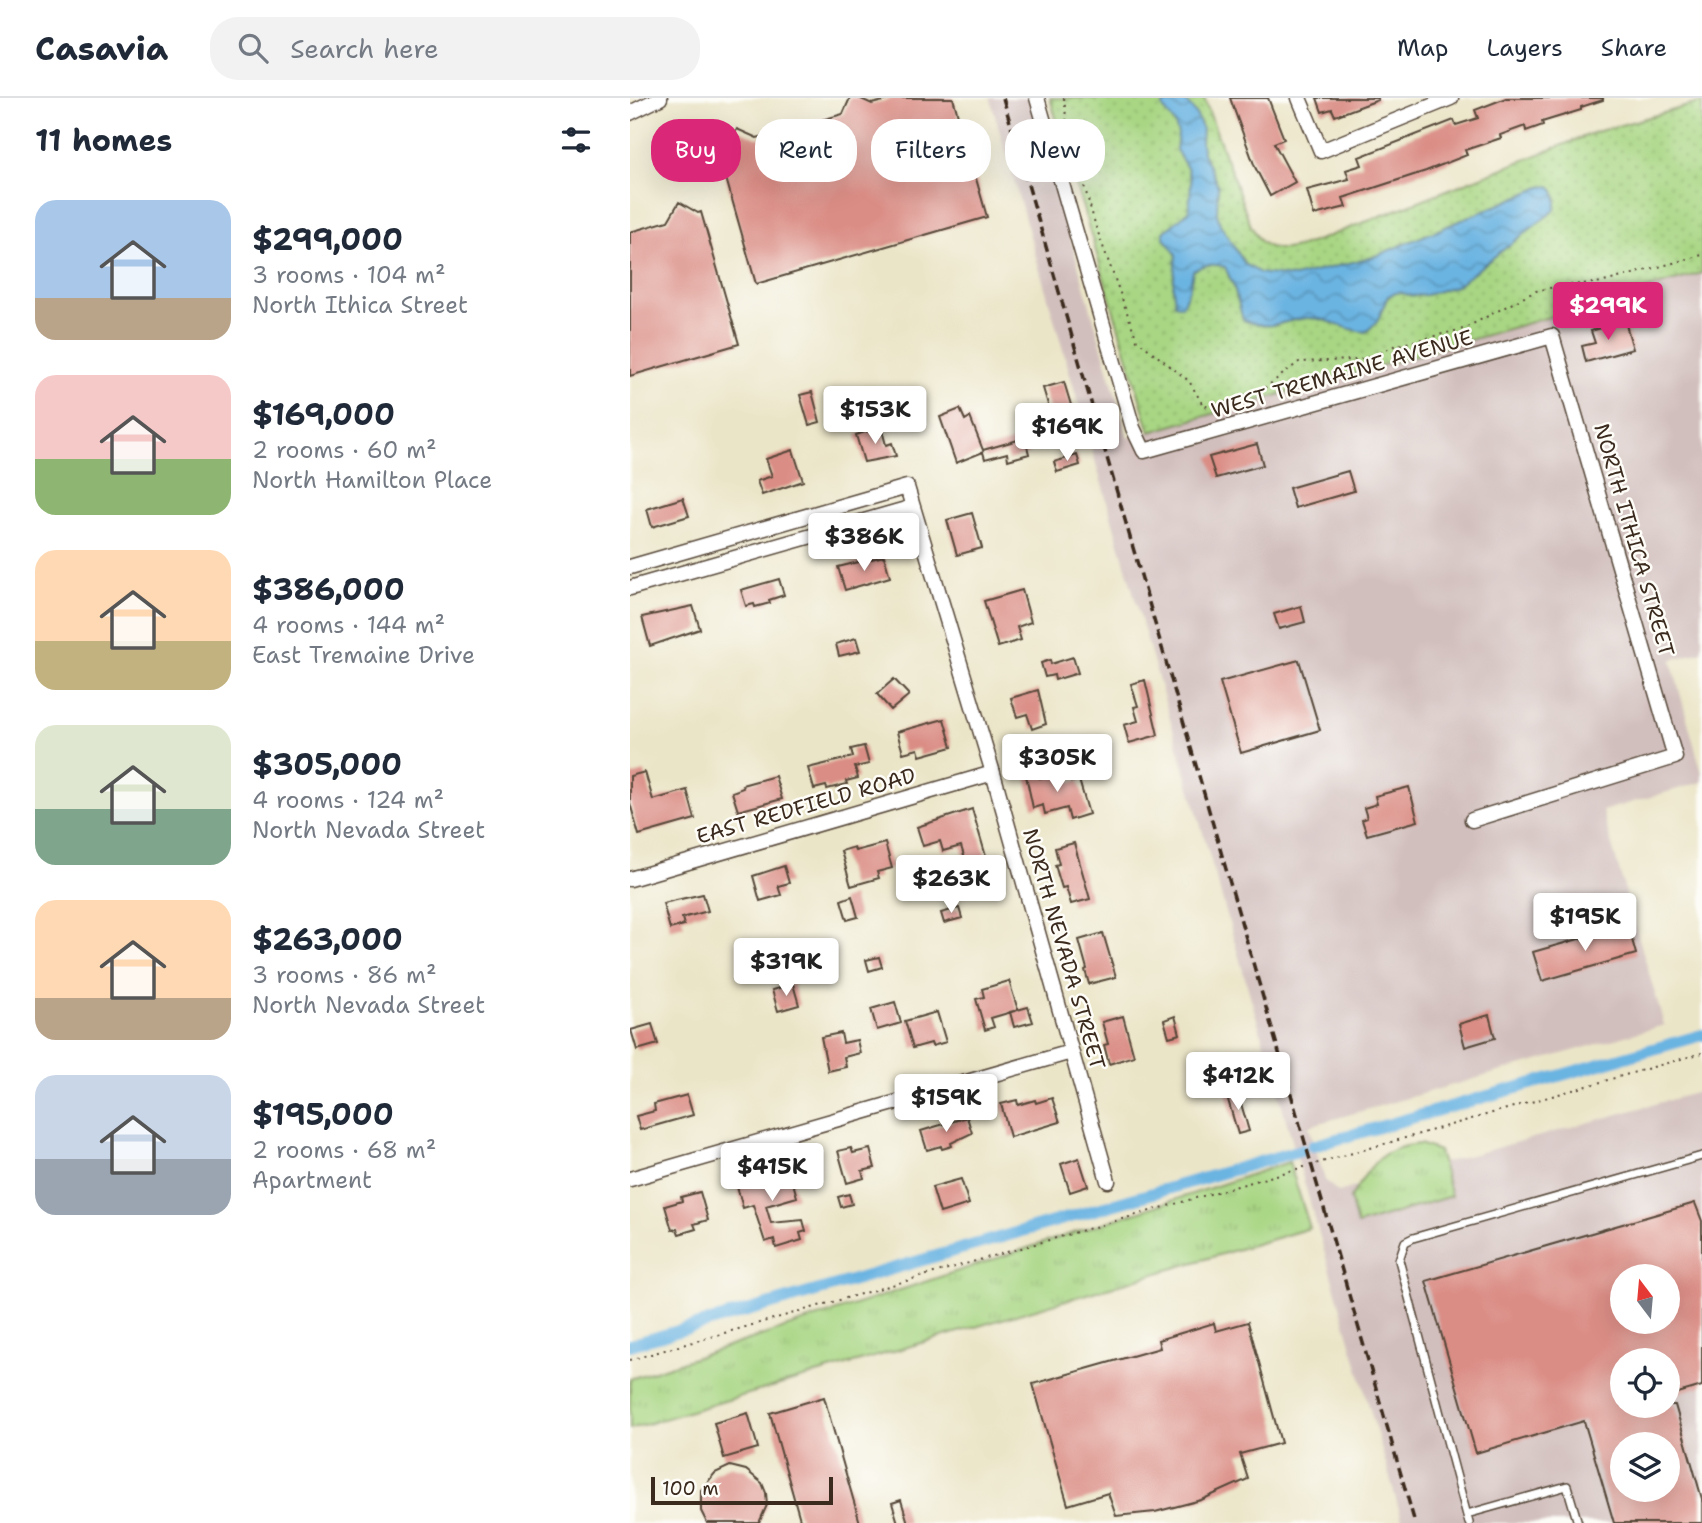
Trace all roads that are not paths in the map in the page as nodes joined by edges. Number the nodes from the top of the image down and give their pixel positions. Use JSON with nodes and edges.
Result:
{"nodes":[{"id":1,"x":660,"y":98,"type":"edge"},
{"id":2,"x":1037,"y":98,"type":"edge"},
{"id":3,"x":1299,"y":98,"type":"edge"},
{"id":4,"x":1451,"y":98,"type":"edge"},
{"id":5,"x":630,"y":113,"type":"edge"},
{"id":6,"x":1552,"y":336,"type":"joint"},
{"id":7,"x":914,"y":507,"type":"junction"},
{"id":8,"x":630,"y":567,"type":"edge"},
{"id":9,"x":630,"y":588,"type":"edge"},
{"id":10,"x":993,"y":773,"type":"junction"},
{"id":11,"x":1472,"y":820,"type":"dead end"},
{"id":12,"x":630,"y":879,"type":"edge"},
{"id":13,"x":1071,"y":1052,"type":"junction"},
{"id":14,"x":1702,"y":1156,"type":"edge"},
{"id":15,"x":630,"y":1179,"type":"edge"},
{"id":16,"x":1108,"y":1181,"type":"dead end"},
{"id":17,"x":1467,"y":1514,"type":"junction"},
{"id":18,"x":1469,"y":1523,"type":"edge"},
{"id":19,"x":1578,"y":1523,"type":"edge"}],
"edges":[{"from":1,"to":5,"type":"street"},
{"from":2,"to":6,"type":"street","name":"WEST TREMAINE AVENUE"},
{"from":3,"to":4,"type":"street"},
{"from":6,"to":11,"type":"street","name":"NORTH ITHICA STREET"},
{"from":7,"to":8,"type":"street","name":"NORTH NEVADA STREET"},
{"from":7,"to":9,"type":"street"},
{"from":7,"to":10,"type":"street","name":"NORTH NEVADA STREET"},
{"from":10,"to":12,"type":"street","name":"EAST REDFIELD ROAD"},
{"from":10,"to":13,"type":"street","name":"NORTH NEVADA STREET"},
{"from":13,"to":15,"type":"street"},
{"from":13,"to":16,"type":"street","name":"NORTH NEVADA STREET"},
{"from":14,"to":17,"type":"lane"},
{"from":17,"to":18,"type":"lane"},
{"from":17,"to":19,"type":"lane"}]}
